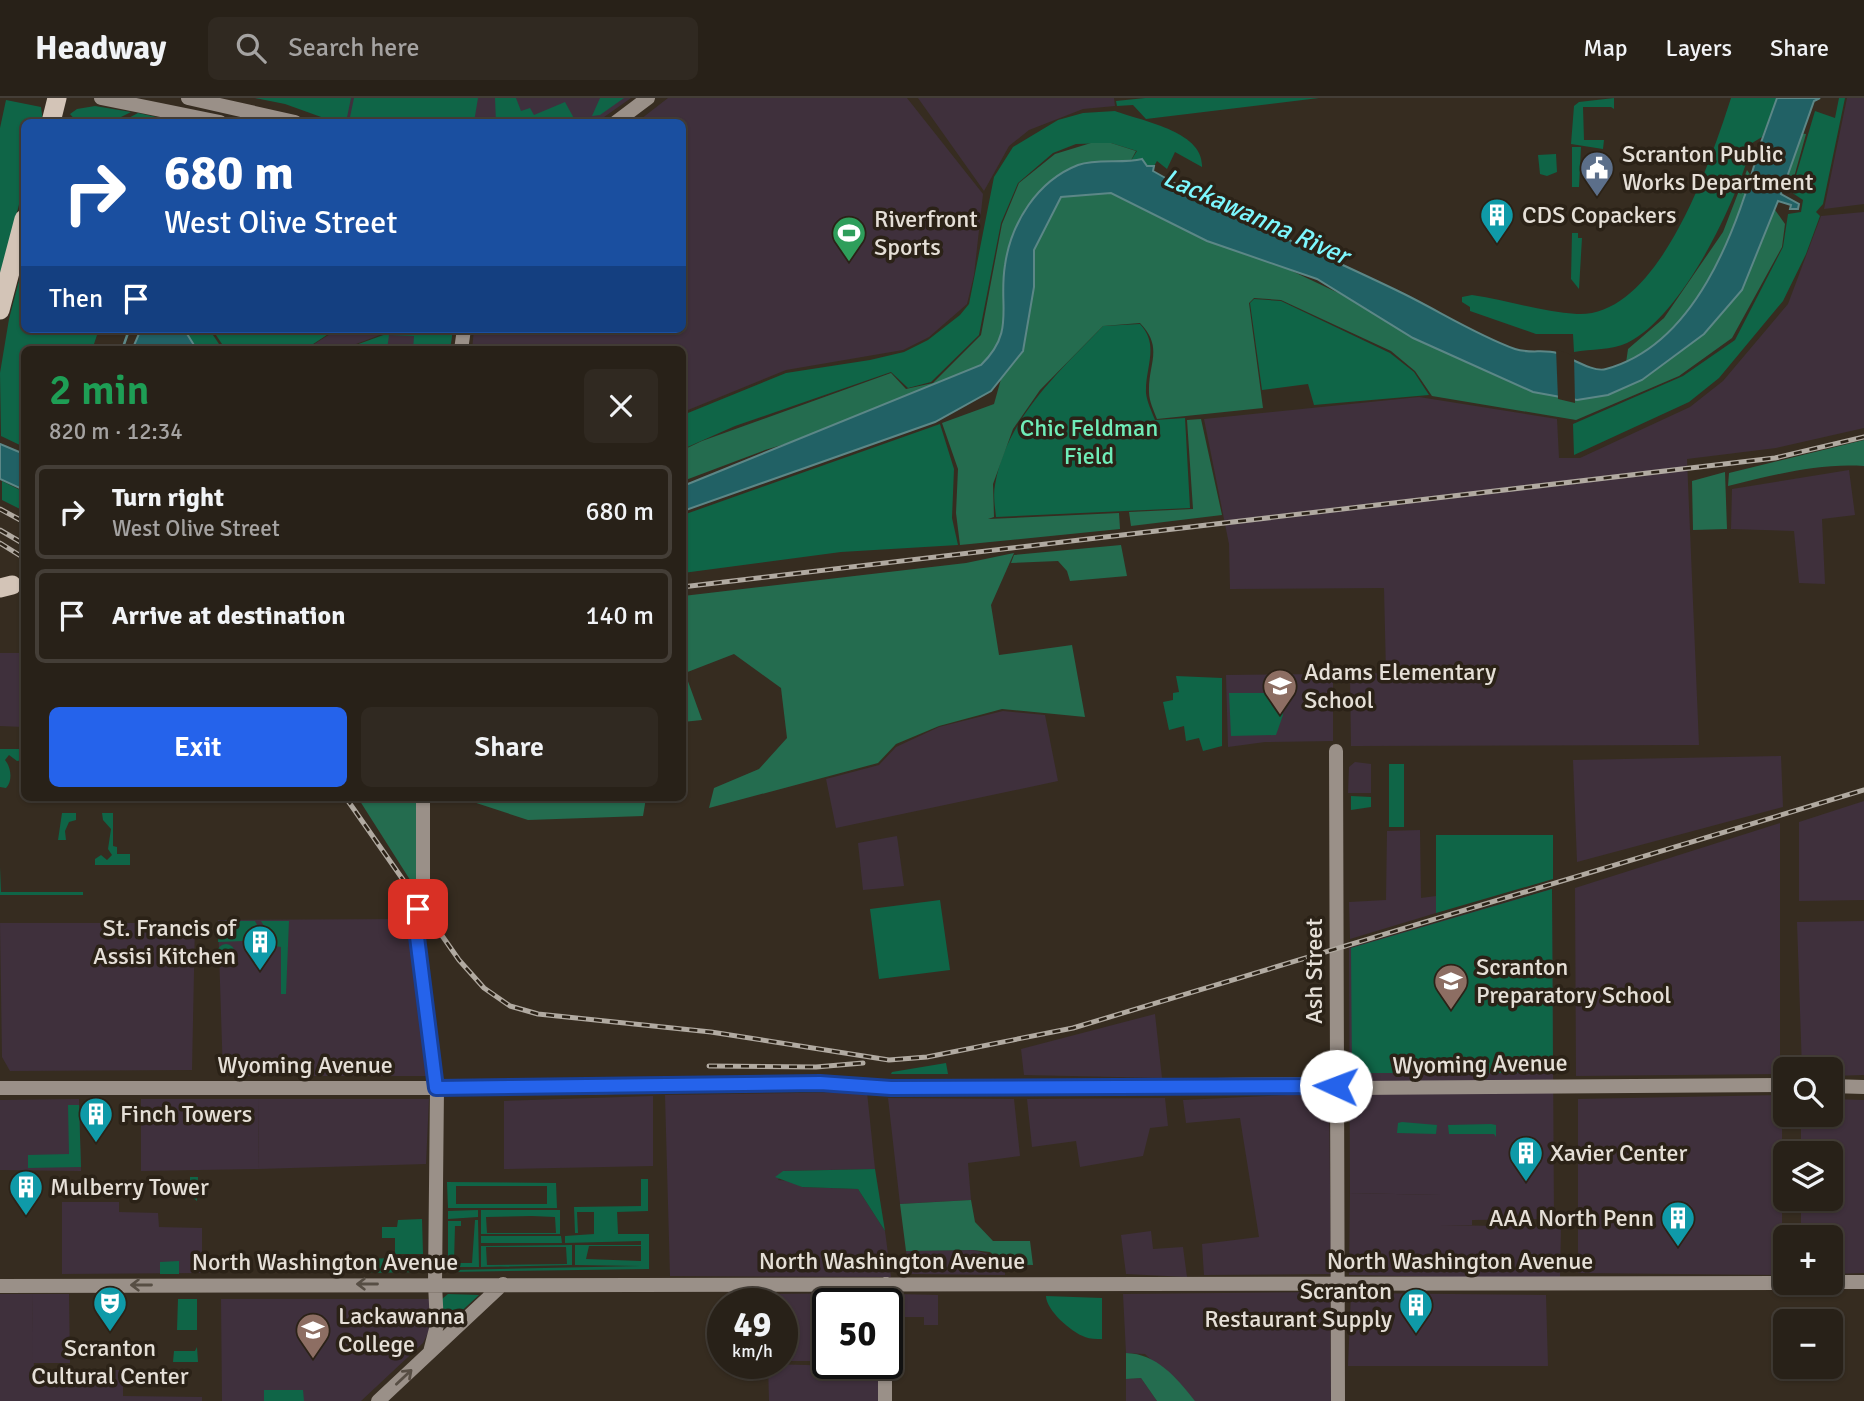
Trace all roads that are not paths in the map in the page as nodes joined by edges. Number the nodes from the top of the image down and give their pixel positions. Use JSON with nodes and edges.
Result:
{"nodes":[{"id":1,"x":57,"y":98,"type":"edge"},
{"id":2,"x":101,"y":98,"type":"edge"},
{"id":3,"x":188,"y":98,"type":"edge"},
{"id":4,"x":648,"y":98,"type":"edge"},
{"id":5,"x":52,"y":119,"type":"edge"},
{"id":6,"x":205,"y":119,"type":"edge"},
{"id":7,"x":282,"y":119,"type":"edge"},
{"id":8,"x":620,"y":119,"type":"edge"},
{"id":9,"x":21,"y":230,"type":"edge"},
{"id":10,"x":0,"y":310,"type":"edge"},
{"id":11,"x":1336,"y":751,"type":"dead end"},
{"id":12,"x":423,"y":801,"type":"edge"},
{"id":13,"x":437,"y":908,"type":"dead end"},
{"id":14,"x":400,"y":909,"type":"dead end"},
{"id":15,"x":418,"y":909,"type":"junction"},
{"id":16,"x":1773,"y":1085,"type":"edge"},
{"id":17,"x":1336,"y":1086,"type":"junction"},
{"id":18,"x":1843,"y":1086,"type":"edge"},
{"id":19,"x":1864,"y":1087,"type":"edge"},
{"id":20,"x":0,"y":1088,"type":"edge"},
{"id":21,"x":436,"y":1088,"type":"junction"},
{"id":22,"x":1843,"y":1282,"type":"edge"},
{"id":23,"x":1864,"y":1282,"type":"edge"},
{"id":24,"x":1337,"y":1283,"type":"junction"},
{"id":25,"x":1773,"y":1283,"type":"edge"},
{"id":26,"x":435,"y":1284,"type":"junction"},
{"id":27,"x":503,"y":1284,"type":"junction"},
{"id":28,"x":886,"y":1284,"type":"junction"},
{"id":29,"x":0,"y":1286,"type":"edge"},
{"id":30,"x":886,"y":1288,"type":"edge"},
{"id":31,"x":430,"y":1352,"type":"junction"},
{"id":32,"x":885,"y":1379,"type":"edge"},
{"id":33,"x":378,"y":1401,"type":"edge"},
{"id":34,"x":885,"y":1401,"type":"edge"},
{"id":35,"x":1338,"y":1401,"type":"edge"}],
"edges":[{"from":1,"to":5,"type":"highway"},
{"from":2,"to":6,"type":"main road"},
{"from":3,"to":7,"type":"main road"},
{"from":4,"to":8,"type":"main road"},
{"from":9,"to":10,"type":"highway"},
{"from":11,"to":17,"type":"main road","name":"Ash Street"},
{"from":12,"to":15,"type":"main road"},
{"from":13,"to":15,"type":"main road"},
{"from":14,"to":15,"type":"main road"},
{"from":15,"to":21,"type":"main road"},
{"from":16,"to":17,"type":"main road","name":"Wyoming Avenue"},
{"from":17,"to":21,"type":"main road","name":"Wyoming Avenue"},
{"from":17,"to":24,"type":"main road","name":"Ash Street"},
{"from":18,"to":19,"type":"main road"},
{"from":20,"to":21,"type":"main road","name":"Wyoming Avenue"},
{"from":21,"to":26,"type":"main road"},
{"from":22,"to":23,"type":"main road"},
{"from":24,"to":25,"type":"main road","name":"North Washington Avenue"},
{"from":24,"to":28,"type":"main road","name":"North Washington Avenue"},
{"from":24,"to":35,"type":"main road","name":"Ash Street"},
{"from":26,"to":27,"type":"main road","name":"North Washington Avenue"},
{"from":26,"to":29,"type":"main road","name":"North Washington Avenue","one_way":true},
{"from":26,"to":31,"type":"main road"},
{"from":27,"to":28,"type":"main road","name":"North Washington Avenue"},
{"from":27,"to":31,"type":"main road"},
{"from":28,"to":30,"type":"main road"},
{"from":33,"to":31,"type":"main road","one_way":true},
{"from":32,"to":34,"type":"main road"}]}
